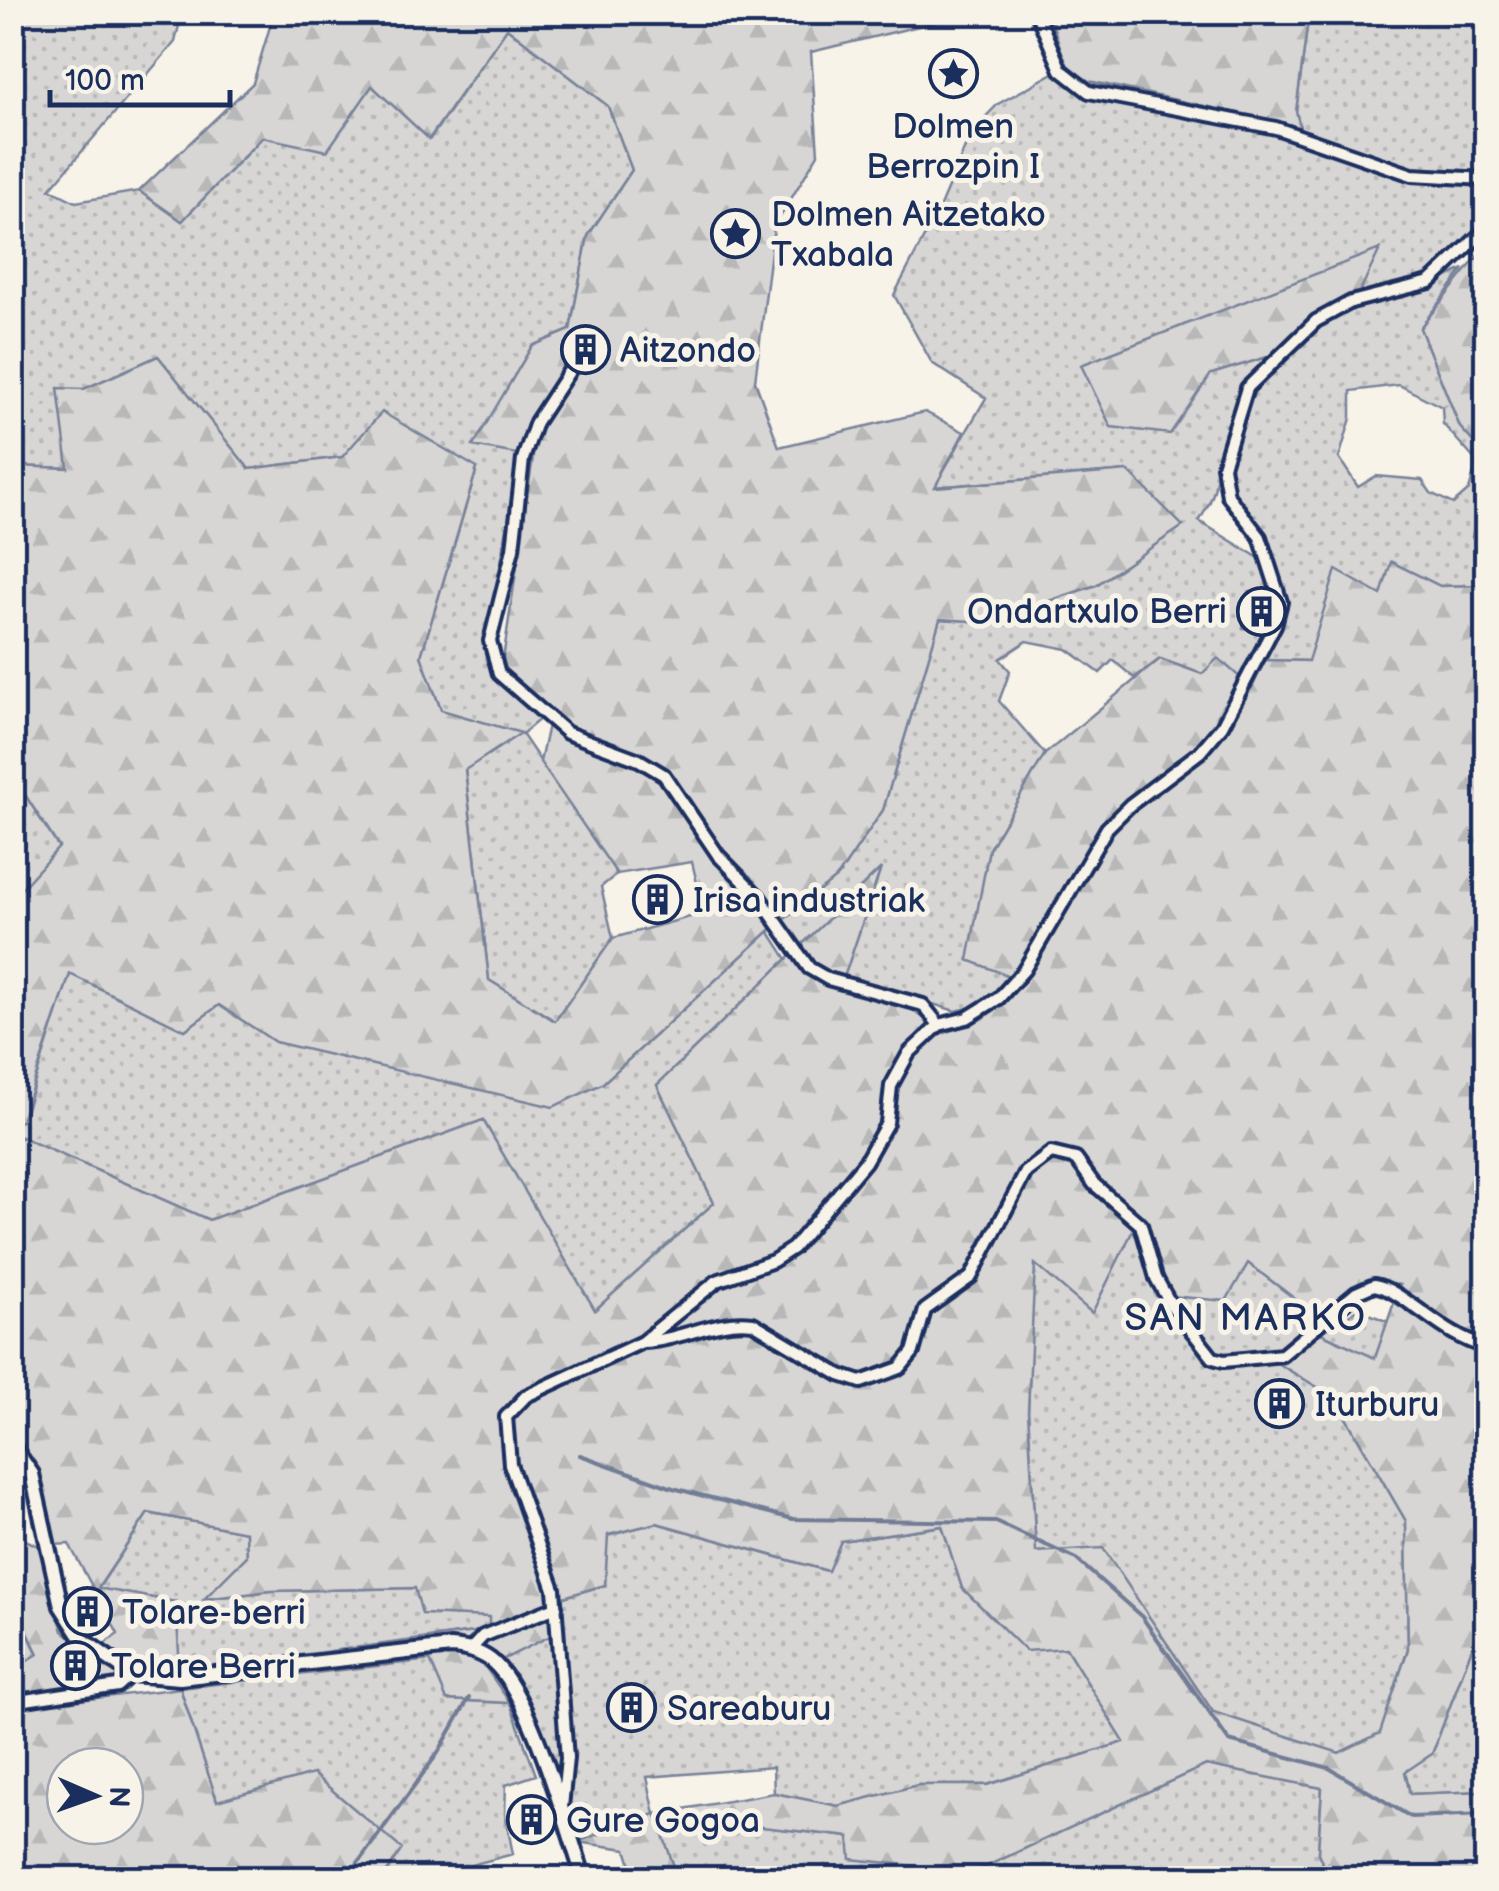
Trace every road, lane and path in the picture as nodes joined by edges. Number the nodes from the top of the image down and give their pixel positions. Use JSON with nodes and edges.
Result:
{"nodes":[{"id":1,"x":1036,"y":12,"type":"edge"},
{"id":2,"x":1486,"y":180,"type":"edge"},
{"id":3,"x":1486,"y":229,"type":"edge"},
{"id":4,"x":570,"y":370,"type":"dead end"},
{"id":5,"x":1486,"y":510,"type":"edge"},
{"id":6,"x":1486,"y":536,"type":"edge"},
{"id":7,"x":939,"y":1025,"type":"junction"},
{"id":8,"x":642,"y":1342,"type":"junction"},
{"id":9,"x":1486,"y":1347,"type":"edge"},
{"id":10,"x":12,"y":1445,"type":"edge"},
{"id":11,"x":556,"y":1607,"type":"junction"},
{"id":12,"x":470,"y":1650,"type":"junction"},
{"id":13,"x":131,"y":1674,"type":"junction"},
{"id":14,"x":12,"y":1702,"type":"edge"},
{"id":15,"x":562,"y":1816,"type":"junction"},
{"id":16,"x":584,"y":1878,"type":"edge"}],
"edges":[{"from":1,"to":2,"type":"street"},
{"from":3,"to":7,"type":"street"},
{"from":4,"to":7,"type":"street"},
{"from":5,"to":6,"type":"street"},
{"from":7,"to":8,"type":"street"},
{"from":8,"to":9,"type":"street"},
{"from":8,"to":11,"type":"street"},
{"from":10,"to":13,"type":"street"},
{"from":11,"to":12,"type":"street"},
{"from":11,"to":15,"type":"street"},
{"from":12,"to":13,"type":"street"},
{"from":12,"to":15,"type":"street"},
{"from":13,"to":14,"type":"street"},
{"from":15,"to":16,"type":"street"}]}
